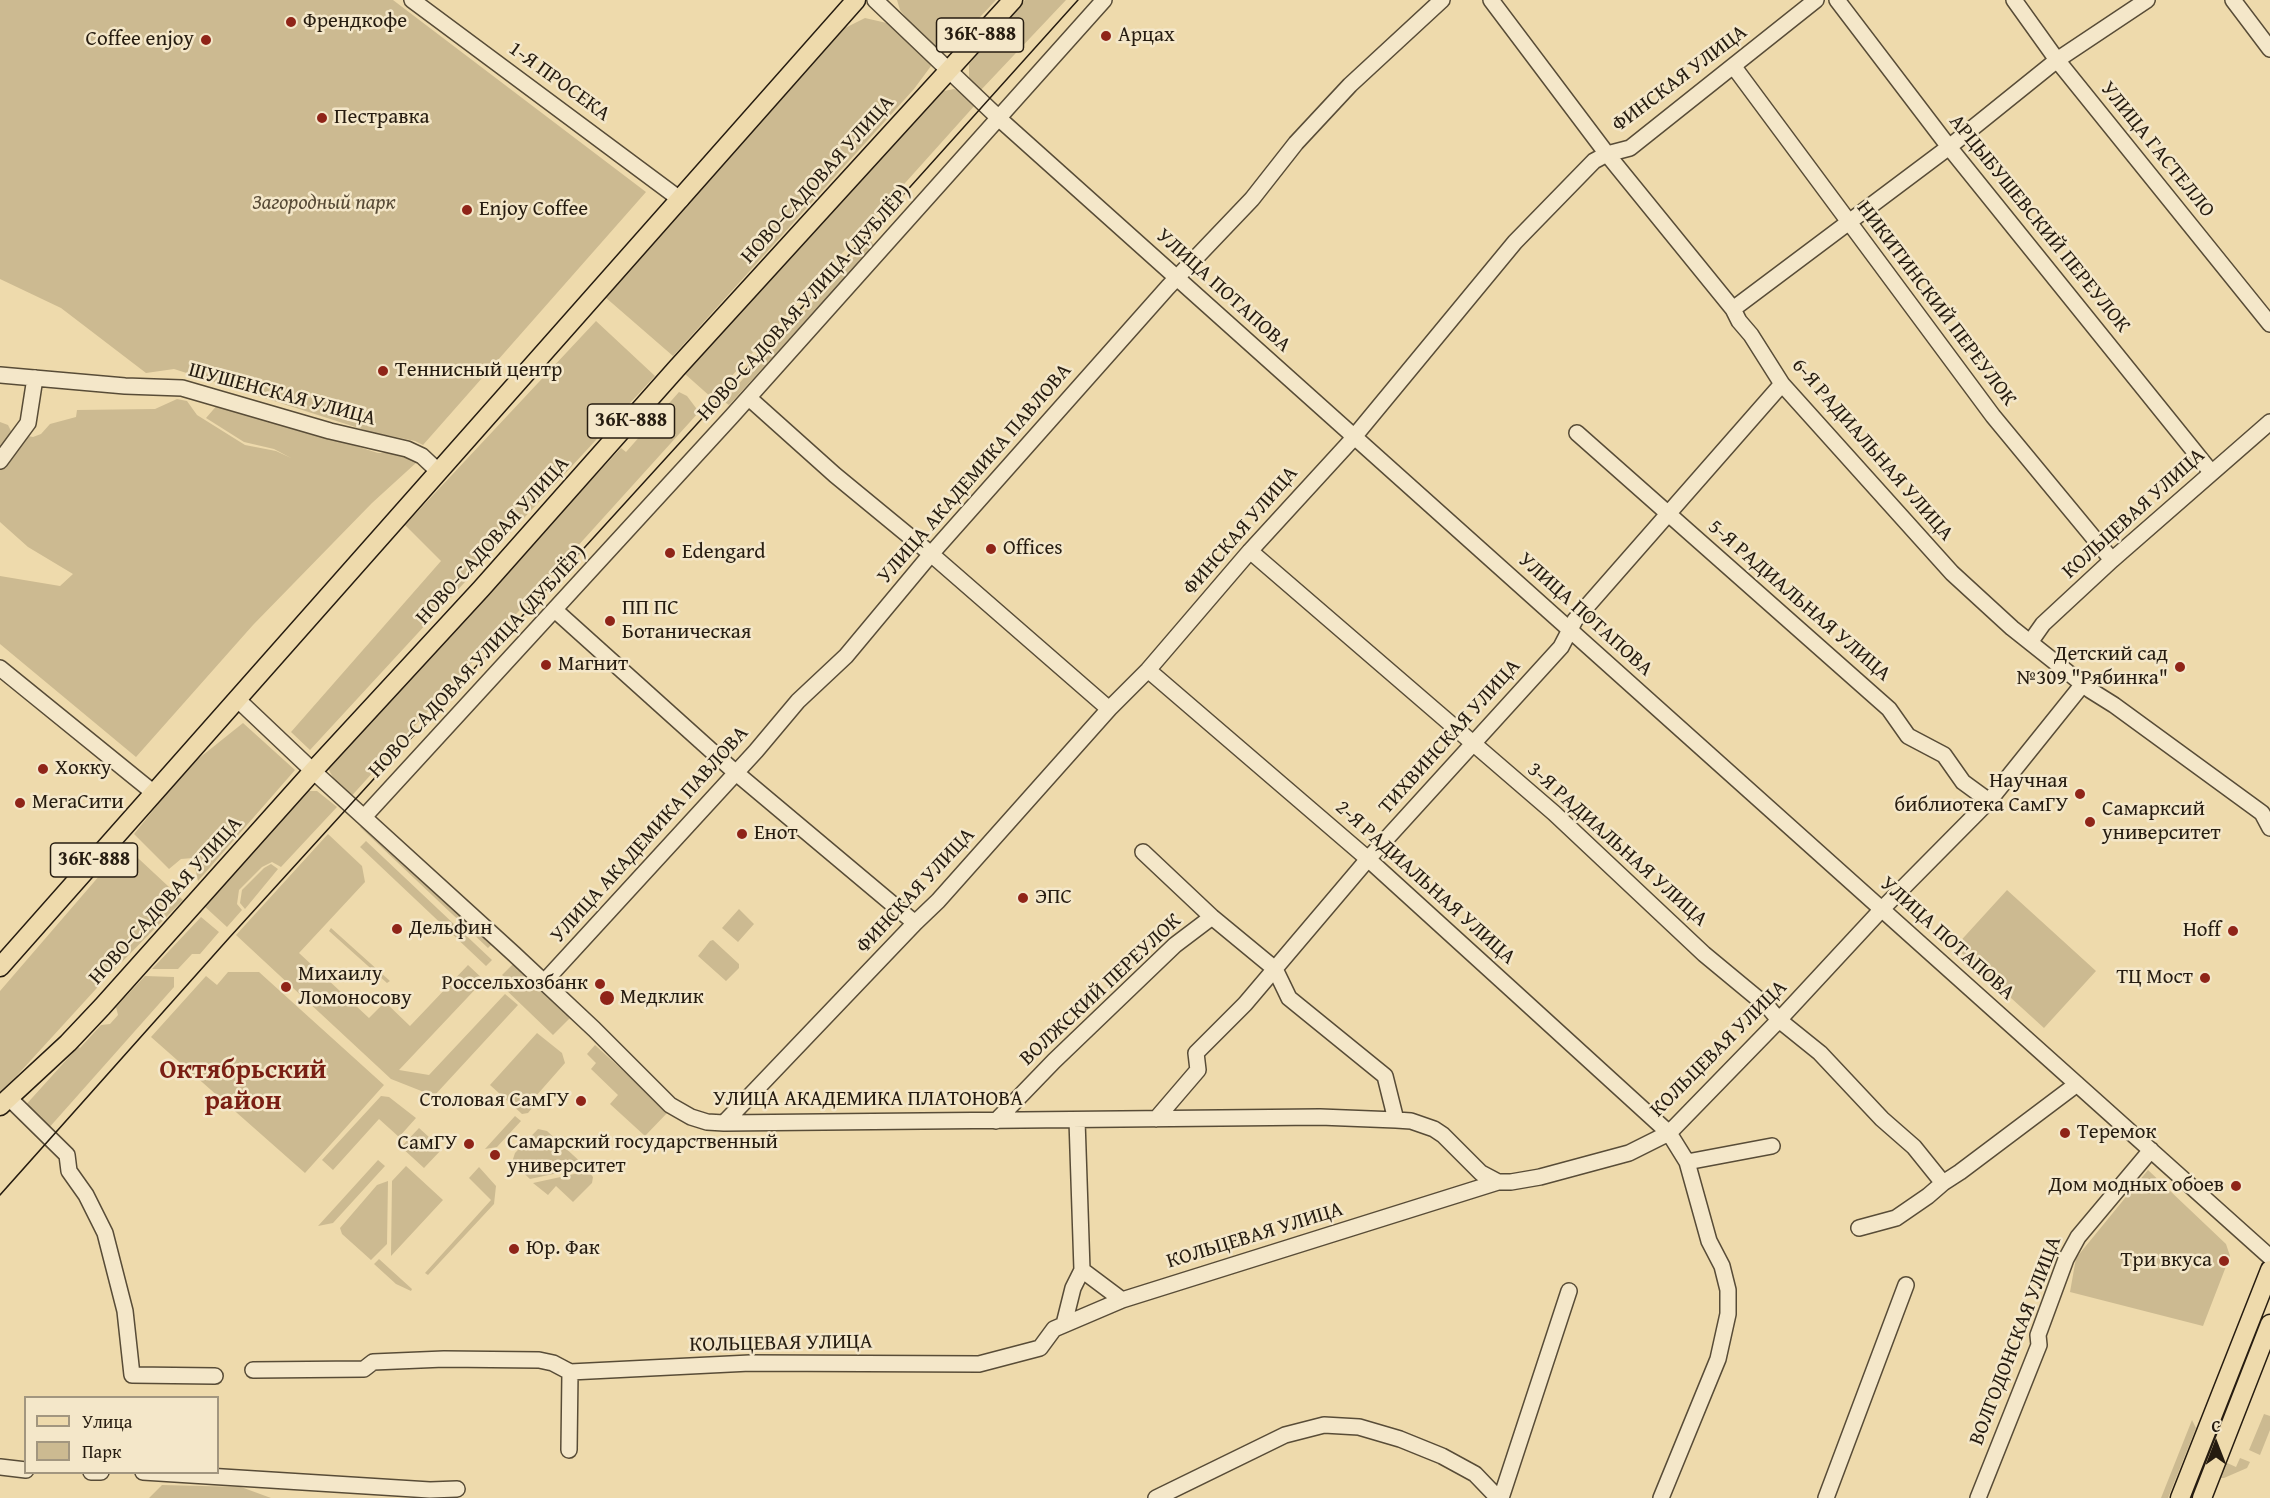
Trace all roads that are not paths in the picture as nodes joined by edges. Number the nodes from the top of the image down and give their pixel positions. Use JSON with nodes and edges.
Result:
{"nodes":[{"id":1,"x":856,"y":0,"type":"edge"},
{"id":2,"x":875,"y":0,"type":"edge"},
{"id":3,"x":1013,"y":0,"type":"edge"},
{"id":4,"x":1104,"y":0,"type":"edge"},
{"id":5,"x":1442,"y":0,"type":"edge"},
{"id":6,"x":1491,"y":0,"type":"edge"},
{"id":7,"x":1816,"y":0,"type":"edge"},
{"id":8,"x":1837,"y":0,"type":"edge"},
{"id":9,"x":2014,"y":0,"type":"edge"},
{"id":10,"x":2147,"y":0,"type":"edge"},
{"id":11,"x":2233,"y":0,"type":"edge"},
{"id":12,"x":417,"y":2,"type":"edge"},
{"id":13,"x":2270,"y":49,"type":"edge"},
{"id":14,"x":2057,"y":60,"type":"junction"},
{"id":15,"x":1734,"y":67,"type":"junction"},
{"id":16,"x":948,"y":70,"type":"junction"},
{"id":17,"x":999,"y":118,"type":"junction"},
{"id":18,"x":1949,"y":147,"type":"junction"},
{"id":19,"x":1607,"y":154,"type":"junction"},
{"id":20,"x":681,"y":200,"type":"junction"},
{"id":21,"x":1849,"y":222,"type":"junction"},
{"id":22,"x":1177,"y":278,"type":"junction"},
{"id":23,"x":1733,"y":309,"type":"junction"},
{"id":24,"x":2270,"y":324,"type":"edge"},
{"id":25,"x":0,"y":375,"type":"edge"},
{"id":26,"x":35,"y":378,"type":"junction"},
{"id":27,"x":1782,"y":384,"type":"junction"},
{"id":28,"x":749,"y":398,"type":"junction"},
{"id":29,"x":2270,"y":422,"type":"edge"},
{"id":30,"x":1578,"y":433,"type":"dead end"},
{"id":31,"x":1354,"y":436,"type":"junction"},
{"id":32,"x":0,"y":461,"type":"edge"},
{"id":33,"x":438,"y":471,"type":"junction"},
{"id":34,"x":2211,"y":472,"type":"junction"},
{"id":35,"x":1667,"y":514,"type":"junction"},
{"id":36,"x":1250,"y":551,"type":"junction"},
{"id":37,"x":931,"y":554,"type":"junction"},
{"id":38,"x":2112,"y":560,"type":"junction"},
{"id":39,"x":556,"y":610,"type":"junction"},
{"id":40,"x":1571,"y":631,"type":"junction"},
{"id":41,"x":2031,"y":642,"type":"junction"},
{"id":42,"x":0,"y":668,"type":"edge"},
{"id":43,"x":1148,"y":670,"type":"junction"},
{"id":44,"x":2083,"y":684,"type":"junction"},
{"id":45,"x":237,"y":699,"type":"junction"},
{"id":46,"x":1109,"y":709,"type":"junction"},
{"id":47,"x":1472,"y":745,"type":"junction"},
{"id":48,"x":313,"y":771,"type":"junction"},
{"id":49,"x":735,"y":772,"type":"junction"},
{"id":50,"x":154,"y":793,"type":"junction"},
{"id":51,"x":1989,"y":801,"type":"junction"},
{"id":52,"x":364,"y":817,"type":"junction"},
{"id":53,"x":2270,"y":828,"type":"edge"},
{"id":54,"x":1143,"y":852,"type":"dead end"},
{"id":55,"x":1368,"y":859,"type":"junction"},
{"id":56,"x":1882,"y":909,"type":"junction"},
{"id":57,"x":1212,"y":917,"type":"junction"},
{"id":58,"x":915,"y":923,"type":"junction"},
{"id":59,"x":0,"y":968,"type":"edge"},
{"id":60,"x":1275,"y":969,"type":"junction"},
{"id":61,"x":544,"y":982,"type":"junction"},
{"id":62,"x":1779,"y":1020,"type":"junction"},
{"id":63,"x":2077,"y":1084,"type":"junction"},
{"id":64,"x":5,"y":1102,"type":"edge"},
{"id":65,"x":1156,"y":1119,"type":"junction"},
{"id":66,"x":1077,"y":1120,"type":"junction"},
{"id":67,"x":1396,"y":1120,"type":"junction"},
{"id":68,"x":996,"y":1121,"type":"junction"},
{"id":69,"x":724,"y":1123,"type":"junction"},
{"id":70,"x":1669,"y":1133,"type":"junction"},
{"id":71,"x":1772,"y":1146,"type":"dead end"},
{"id":72,"x":2151,"y":1150,"type":"junction"},
{"id":73,"x":1687,"y":1162,"type":"junction"},
{"id":74,"x":1498,"y":1182,"type":"junction"},
{"id":75,"x":1942,"y":1183,"type":"junction"},
{"id":76,"x":1859,"y":1228,"type":"dead end"},
{"id":77,"x":2270,"y":1257,"type":"edge"},
{"id":78,"x":1082,"y":1270,"type":"junction"},
{"id":79,"x":2270,"y":1270,"type":"edge"},
{"id":80,"x":1906,"y":1285,"type":"dead end"},
{"id":81,"x":1569,"y":1291,"type":"dead end"},
{"id":82,"x":2270,"y":1297,"type":"edge"},
{"id":83,"x":1122,"y":1300,"type":"junction"},
{"id":84,"x":1064,"y":1324,"type":"junction"},
{"id":85,"x":2270,"y":1324,"type":"edge"},
{"id":86,"x":253,"y":1370,"type":"dead end"},
{"id":87,"x":570,"y":1372,"type":"junction"},
{"id":88,"x":214,"y":1376,"type":"dead end"},
{"id":89,"x":569,"y":1450,"type":"dead end"},
{"id":90,"x":0,"y":1467,"type":"edge"},
{"id":91,"x":24,"y":1470,"type":"edge"},
{"id":92,"x":160,"y":1474,"type":"edge"},
{"id":93,"x":457,"y":1489,"type":"dead end"},
{"id":94,"x":1156,"y":1498,"type":"edge"},
{"id":95,"x":1500,"y":1498,"type":"edge"},
{"id":96,"x":1661,"y":1498,"type":"edge"},
{"id":97,"x":1826,"y":1498,"type":"edge"},
{"id":98,"x":1978,"y":1498,"type":"edge"},
{"id":99,"x":2180,"y":1498,"type":"edge"},
{"id":100,"x":2192,"y":1498,"type":"edge"},
{"id":101,"x":2202,"y":1498,"type":"edge"}],
"edges":[{"from":1,"to":20,"type":"main road","number":"36К-888"},
{"from":2,"to":16,"type":"street","name":"УЛИЦА ПОТАПОВА"},
{"from":3,"to":16,"type":"main road","name":"НОВО-САДОВАЯ УЛИЦА","number":"36К-888"},
{"from":4,"to":17,"type":"street","name":"НОВО-САДОВАЯ УЛИЦА (ДУБЛЁР)"},
{"from":5,"to":22,"type":"street","name":"УЛИЦА АКАДЕМИКА ПАВЛОВА"},
{"from":6,"to":19,"type":"street","name":"6-Я РАДИАЛЬНАЯ УЛИЦА"},
{"from":7,"to":15,"type":"street","name":"ФИНСКАЯ УЛИЦА"},
{"from":8,"to":18,"type":"street","name":"АРЦЫБУШЕВСКИЙ ПЕРЕУЛОК"},
{"from":9,"to":14,"type":"street","name":"УЛИЦА ГАСТЕЛЛО"},
{"from":10,"to":14,"type":"street"},
{"from":11,"to":13,"type":"street"},
{"from":12,"to":20,"type":"street","name":"1-Я ПРОСЕКА"},
{"from":14,"to":18,"type":"street"},
{"from":14,"to":24,"type":"street","name":"УЛИЦА ГАСТЕЛЛО"},
{"from":15,"to":19,"type":"street","name":"ФИНСКАЯ УЛИЦА"},
{"from":15,"to":21,"type":"street","name":"НИКИТИНСКИЙ ПЕРЕУЛОК"},
{"from":16,"to":17,"type":"street","name":"УЛИЦА ПОТАПОВА"},
{"from":16,"to":48,"type":"main road","name":"НОВО-САДОВАЯ УЛИЦА","number":"36К-888"},
{"from":17,"to":22,"type":"street","name":"УЛИЦА ПОТАПОВА"},
{"from":17,"to":28,"type":"street","name":"НОВО-САДОВАЯ УЛИЦА (ДУБЛЁР)"},
{"from":18,"to":21,"type":"street"},
{"from":18,"to":34,"type":"street","name":"АРЦЫБУШЕВСКИЙ ПЕРЕУЛОК"},
{"from":19,"to":23,"type":"street","name":"6-Я РАДИАЛЬНАЯ УЛИЦА"},
{"from":19,"to":31,"type":"street","name":"ФИНСКАЯ УЛИЦА"},
{"from":20,"to":33,"type":"main road","number":"36К-888"},
{"from":21,"to":23,"type":"street"},
{"from":21,"to":38,"type":"street","name":"НИКИТИНСКИЙ ПЕРЕУЛОК"},
{"from":22,"to":31,"type":"street","name":"УЛИЦА ПОТАПОВА"},
{"from":22,"to":37,"type":"street","name":"УЛИЦА АКАДЕМИКА ПАВЛОВА"},
{"from":23,"to":27,"type":"street","name":"6-Я РАДИАЛЬНАЯ УЛИЦА"},
{"from":25,"to":26,"type":"street","name":"ШУШЕНСКАЯ УЛИЦА"},
{"from":26,"to":32,"type":"street"},
{"from":26,"to":33,"type":"street","name":"ШУШЕНСКАЯ УЛИЦА"},
{"from":27,"to":35,"type":"street","name":"ТИХВИНСКАЯ УЛИЦА"},
{"from":27,"to":41,"type":"street","name":"6-Я РАДИАЛЬНАЯ УЛИЦА"},
{"from":28,"to":37,"type":"street"},
{"from":28,"to":39,"type":"street","name":"НОВО-САДОВАЯ УЛИЦА (ДУБЛЁР)"},
{"from":29,"to":34,"type":"street","name":"КОЛЬЦЕВАЯ УЛИЦА"},
{"from":30,"to":35,"type":"street","name":"5-Я РАДИАЛЬНАЯ УЛИЦА"},
{"from":31,"to":36,"type":"street","name":"ФИНСКАЯ УЛИЦА"},
{"from":31,"to":40,"type":"street","name":"УЛИЦА ПОТАПОВА"},
{"from":33,"to":45,"type":"main road","number":"36К-888"},
{"from":34,"to":38,"type":"street","name":"КОЛЬЦЕВАЯ УЛИЦА"},
{"from":35,"to":40,"type":"street","name":"ТИХВИНСКАЯ УЛИЦА"},
{"from":35,"to":51,"type":"street","name":"5-Я РАДИАЛЬНАЯ УЛИЦА"},
{"from":36,"to":43,"type":"street","name":"ФИНСКАЯ УЛИЦА"},
{"from":36,"to":47,"type":"street","name":"3-Я РАДИАЛЬНАЯ УЛИЦА"},
{"from":37,"to":46,"type":"street"},
{"from":37,"to":49,"type":"street","name":"УЛИЦА АКАДЕМИКА ПАВЛОВА"},
{"from":38,"to":41,"type":"street","name":"КОЛЬЦЕВАЯ УЛИЦА"},
{"from":39,"to":49,"type":"street"},
{"from":39,"to":52,"type":"street","name":"НОВО-САДОВАЯ УЛИЦА (ДУБЛЁР)"},
{"from":40,"to":47,"type":"street","name":"ТИХВИНСКАЯ УЛИЦА"},
{"from":40,"to":56,"type":"street","name":"УЛИЦА ПОТАПОВА"},
{"from":41,"to":44,"type":"street","name":"6-Я РАДИАЛЬНАЯ УЛИЦА"},
{"from":42,"to":50,"type":"street"},
{"from":43,"to":46,"type":"street","name":"ФИНСКАЯ УЛИЦА"},
{"from":43,"to":55,"type":"street","name":"2-Я РАДИАЛЬНАЯ УЛИЦА"},
{"from":44,"to":51,"type":"street","name":"КОЛЬЦЕВАЯ УЛИЦА"},
{"from":44,"to":53,"type":"street","name":"6-Я РАДИАЛЬНАЯ УЛИЦА"},
{"from":45,"to":48,"type":"street","name":"УЛИЦА АКАДЕМИКА ПЛАТОНОВА"},
{"from":45,"to":50,"type":"main road","number":"36К-888"},
{"from":46,"to":58,"type":"street","name":"ФИНСКАЯ УЛИЦА"},
{"from":47,"to":55,"type":"street","name":"ТИХВИНСКАЯ УЛИЦА"},
{"from":47,"to":62,"type":"street","name":"3-Я РАДИАЛЬНАЯ УЛИЦА"},
{"from":48,"to":52,"type":"street","name":"УЛИЦА АКАДЕМИКА ПЛАТОНОВА"},
{"from":48,"to":64,"type":"main road","name":"НОВО-САДОВАЯ УЛИЦА","number":"36К-888"},
{"from":49,"to":58,"type":"street"},
{"from":49,"to":61,"type":"street","name":"УЛИЦА АКАДЕМИКА ПАВЛОВА"},
{"from":50,"to":59,"type":"main road","number":"36К-888"},
{"from":51,"to":56,"type":"street","name":"КОЛЬЦЕВАЯ УЛИЦА"},
{"from":52,"to":61,"type":"street","name":"УЛИЦА АКАДЕМИКА ПЛАТОНОВА"},
{"from":54,"to":57,"type":"street"},
{"from":55,"to":60,"type":"street","name":"ТИХВИНСКАЯ УЛИЦА"},
{"from":55,"to":70,"type":"street","name":"2-Я РАДИАЛЬНАЯ УЛИЦА"},
{"from":56,"to":62,"type":"street","name":"КОЛЬЦЕВАЯ УЛИЦА"},
{"from":56,"to":63,"type":"street","name":"УЛИЦА ПОТАПОВА"},
{"from":57,"to":60,"type":"street"},
{"from":57,"to":68,"type":"street","name":"ВОЛЖСКИЙ ПЕРЕУЛОК"},
{"from":58,"to":69,"type":"street","name":"ФИНСКАЯ УЛИЦА"},
{"from":60,"to":65,"type":"street","name":"ТИХВИНСКАЯ УЛИЦА"},
{"from":60,"to":67,"type":"street"},
{"from":61,"to":69,"type":"street","name":"УЛИЦА АКАДЕМИКА ПЛАТОНОВА"},
{"from":62,"to":70,"type":"street","name":"КОЛЬЦЕВАЯ УЛИЦА"},
{"from":62,"to":75,"type":"street","name":"3-Я РАДИАЛЬНАЯ УЛИЦА"},
{"from":63,"to":72,"type":"street","name":"УЛИЦА ПОТАПОВА"},
{"from":63,"to":75,"type":"street"},
{"from":64,"to":88,"type":"street"},
{"from":65,"to":66,"type":"street","name":"УЛИЦА АКАДЕМИКА ПЛАТОНОВА"},
{"from":65,"to":67,"type":"street","name":"УЛИЦА АКАДЕМИКА ПЛАТОНОВА"},
{"from":66,"to":68,"type":"street","name":"УЛИЦА АКАДЕМИКА ПЛАТОНОВА"},
{"from":66,"to":78,"type":"street"},
{"from":67,"to":74,"type":"street","name":"УЛИЦА АКАДЕМИКА ПЛАТОНОВА"},
{"from":68,"to":69,"type":"street","name":"УЛИЦА АКАДЕМИКА ПЛАТОНОВА"},
{"from":70,"to":73,"type":"street","name":"2-Я РАДИАЛЬНАЯ УЛИЦА"},
{"from":70,"to":74,"type":"street","name":"КОЛЬЦЕВАЯ УЛИЦА"},
{"from":71,"to":73,"type":"street"},
{"from":72,"to":77,"type":"street","name":"УЛИЦА ПОТАПОВА"},
{"from":72,"to":98,"type":"street","name":"ВОЛГОДОНСКАЯ УЛИЦА"},
{"from":73,"to":96,"type":"street","name":"2-Я РАДИАЛЬНАЯ УЛИЦА"},
{"from":74,"to":83,"type":"street","name":"КОЛЬЦЕВАЯ УЛИЦА"},
{"from":75,"to":76,"type":"street"},
{"from":78,"to":83,"type":"street"},
{"from":78,"to":84,"type":"street"},
{"from":79,"to":99,"type":"main road"},
{"from":80,"to":97,"type":"street"},
{"from":81,"to":95,"type":"street"},
{"from":82,"to":100,"type":"main road"},
{"from":83,"to":84,"type":"street","name":"КОЛЬЦЕВАЯ УЛИЦА"},
{"from":84,"to":87,"type":"street","name":"КОЛЬЦЕВАЯ УЛИЦА"},
{"from":85,"to":101,"type":"main road"},
{"from":86,"to":87,"type":"street","name":"КОЛЬЦЕВАЯ УЛИЦА"},
{"from":87,"to":89,"type":"street"},
{"from":90,"to":91,"type":"street"},
{"from":92,"to":93,"type":"street"},
{"from":94,"to":95,"type":"street"}]}
